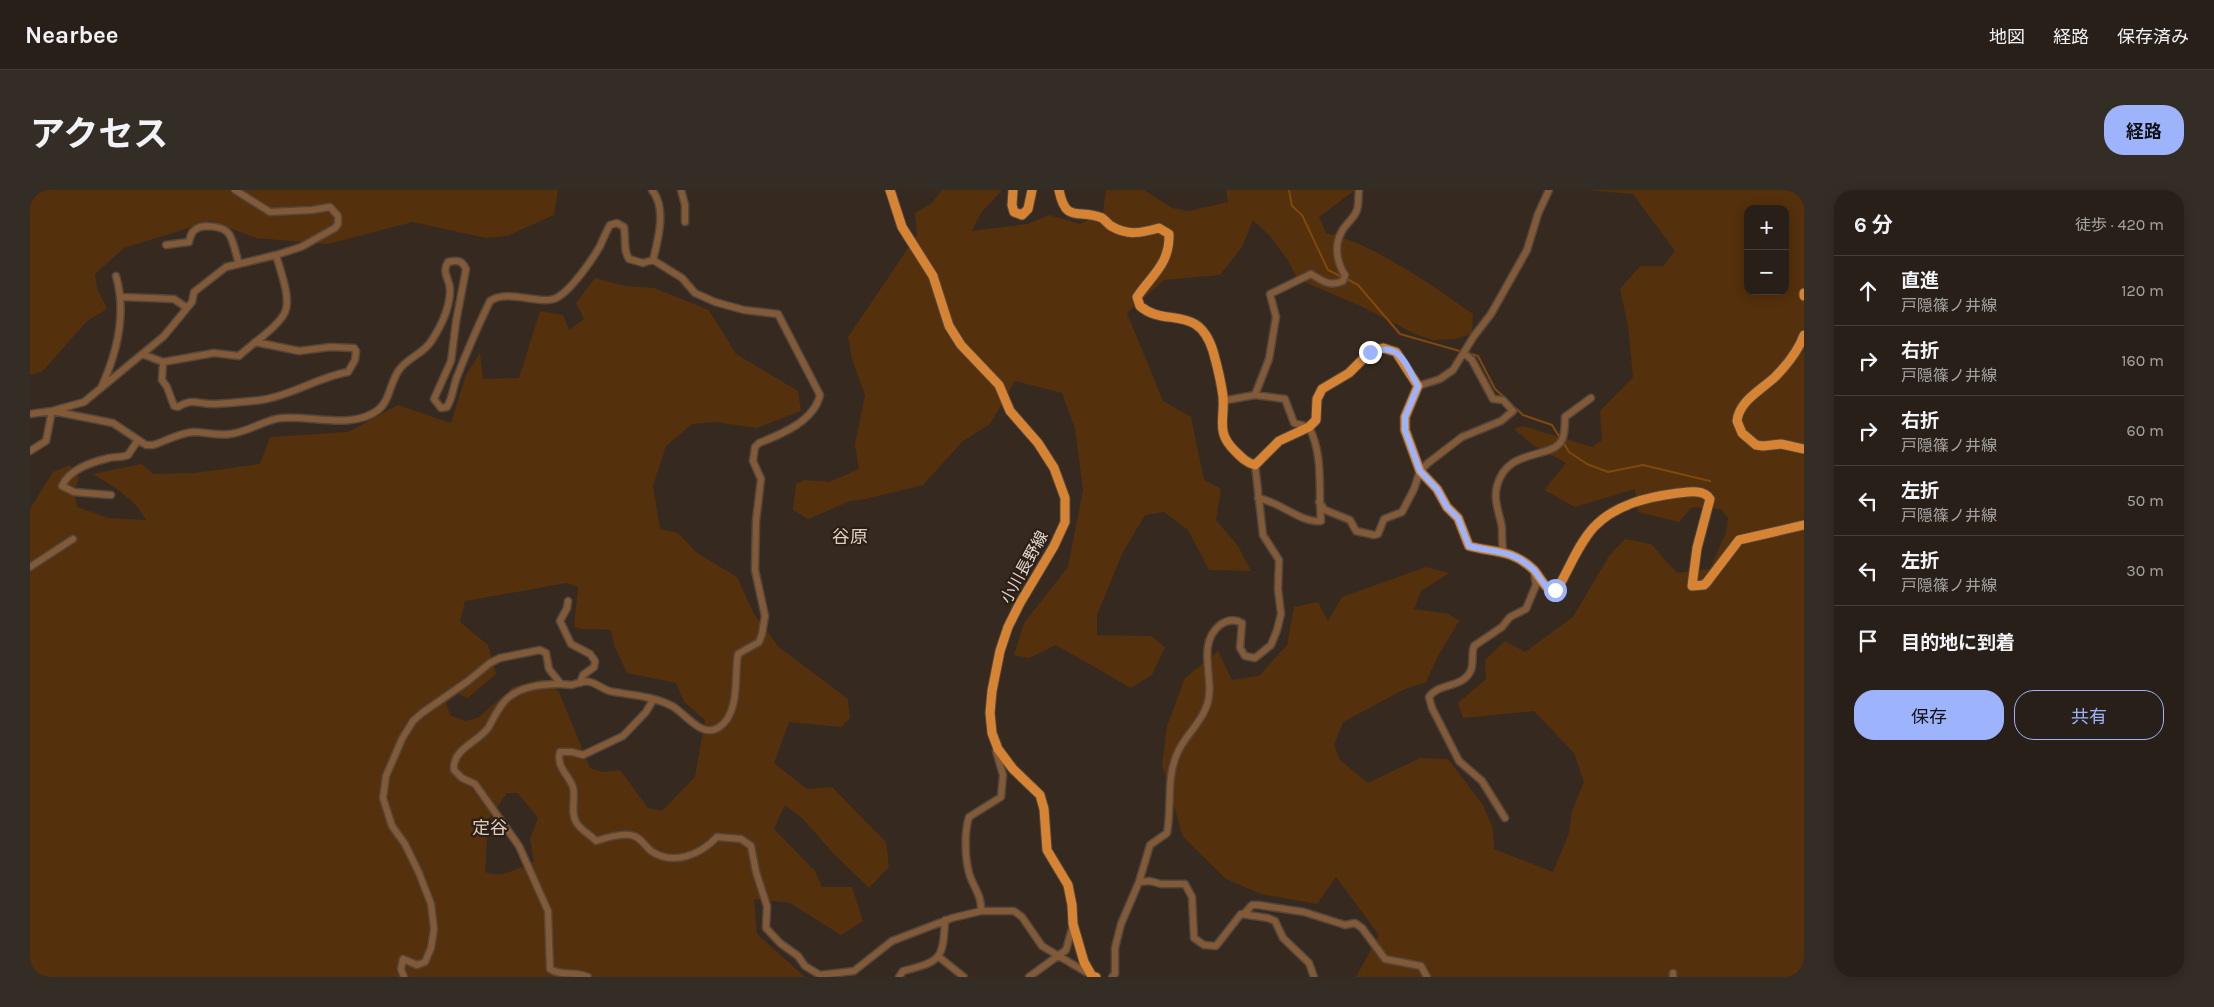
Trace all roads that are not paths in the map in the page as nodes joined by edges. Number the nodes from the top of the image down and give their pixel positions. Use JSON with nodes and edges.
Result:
{"nodes":[{"id":1,"x":235,"y":190,"type":"edge"},
{"id":2,"x":652,"y":190,"type":"edge"},
{"id":3,"x":681,"y":190,"type":"edge"},
{"id":4,"x":890,"y":190,"type":"edge"},
{"id":5,"x":1013,"y":190,"type":"edge"},
{"id":6,"x":1032,"y":190,"type":"edge"},
{"id":7,"x":1059,"y":190,"type":"edge"},
{"id":8,"x":1359,"y":190,"type":"edge"},
{"id":9,"x":1549,"y":190,"type":"edge"},
{"id":10,"x":685,"y":222,"type":"dead end"},
{"id":11,"x":166,"y":246,"type":"dead end"},
{"id":12,"x":276,"y":256,"type":"junction"},
{"id":13,"x":653,"y":260,"type":"junction"},
{"id":14,"x":239,"y":264,"type":"junction"},
{"id":15,"x":116,"y":276,"type":"dead end"},
{"id":16,"x":122,"y":297,"type":"junction"},
{"id":17,"x":187,"y":308,"type":"junction"},
{"id":18,"x":1804,"y":335,"type":"edge"},
{"id":19,"x":255,"y":342,"type":"junction"},
{"id":20,"x":1464,"y":353,"type":"junction"},
{"id":21,"x":142,"y":354,"type":"junction"},
{"id":22,"x":163,"y":362,"type":"junction"},
{"id":23,"x":1418,"y":386,"type":"junction"},
{"id":24,"x":100,"y":390,"type":"junction"},
{"id":25,"x":1255,"y":396,"type":"junction"},
{"id":26,"x":1591,"y":398,"type":"dead end"},
{"id":27,"x":1222,"y":401,"type":"junction"},
{"id":28,"x":52,"y":411,"type":"junction"},
{"id":29,"x":30,"y":414,"type":"edge"},
{"id":30,"x":1309,"y":427,"type":"junction"},
{"id":31,"x":138,"y":440,"type":"junction"},
{"id":32,"x":1804,"y":449,"type":"edge"},
{"id":33,"x":30,"y":451,"type":"edge"},
{"id":34,"x":1255,"y":465,"type":"junction"},
{"id":35,"x":1420,"y":471,"type":"junction"},
{"id":36,"x":111,"y":495,"type":"dead end"},
{"id":37,"x":1258,"y":498,"type":"junction"},
{"id":38,"x":1319,"y":502,"type":"junction"},
{"id":39,"x":1804,"y":525,"type":"edge"},
{"id":40,"x":73,"y":539,"type":"dead end"},
{"id":41,"x":1503,"y":551,"type":"junction"},
{"id":42,"x":30,"y":567,"type":"edge"},
{"id":43,"x":1534,"y":571,"type":"junction"},
{"id":44,"x":568,"y":601,"type":"dead end"},
{"id":45,"x":580,"y":683,"type":"junction"},
{"id":46,"x":560,"y":684,"type":"junction"},
{"id":47,"x":653,"y":700,"type":"junction"},
{"id":48,"x":998,"y":749,"type":"junction"},
{"id":49,"x":1505,"y":818,"type":"dead end"},
{"id":50,"x":1138,"y":882,"type":"junction"},
{"id":51,"x":981,"y":911,"type":"junction"},
{"id":52,"x":1244,"y":914,"type":"junction"},
{"id":53,"x":945,"y":920,"type":"junction"},
{"id":54,"x":1073,"y":924,"type":"junction"},
{"id":55,"x":1060,"y":955,"type":"junction"},
{"id":56,"x":939,"y":957,"type":"junction"},
{"id":57,"x":839,"y":975,"type":"edge"},
{"id":58,"x":1094,"y":976,"type":"edge"},
{"id":59,"x":404,"y":977,"type":"edge"},
{"id":60,"x":588,"y":977,"type":"edge"},
{"id":61,"x":899,"y":977,"type":"edge"},
{"id":62,"x":964,"y":977,"type":"edge"},
{"id":63,"x":1029,"y":977,"type":"edge"},
{"id":64,"x":1112,"y":977,"type":"edge"},
{"id":65,"x":1314,"y":977,"type":"edge"},
{"id":66,"x":1427,"y":977,"type":"edge"}],
"edges":[{"from":1,"to":12,"type":"street"},
{"from":2,"to":13,"type":"street"},
{"from":3,"to":10,"type":"street"},
{"from":4,"to":48,"type":"main road","name":"小川長野線"},
{"from":5,"to":6,"type":"main road"},
{"from":7,"to":27,"type":"main road"},
{"from":8,"to":25,"type":"street"},
{"from":9,"to":20,"type":"street"},
{"from":11,"to":14,"type":"street"},
{"from":12,"to":14,"type":"street"},
{"from":12,"to":19,"type":"street"},
{"from":13,"to":31,"type":"street"},
{"from":13,"to":47,"type":"street"},
{"from":14,"to":17,"type":"street"},
{"from":15,"to":16,"type":"street"},
{"from":16,"to":17,"type":"street"},
{"from":16,"to":24,"type":"street"},
{"from":17,"to":21,"type":"street"},
{"from":18,"to":32,"type":"main road"},
{"from":19,"to":22,"type":"street"},
{"from":19,"to":22,"type":"street"},
{"from":20,"to":23,"type":"street"},
{"from":20,"to":35,"type":"street"},
{"from":21,"to":22,"type":"street"},
{"from":21,"to":24,"type":"street"},
{"from":23,"to":30,"type":"main road"},
{"from":23,"to":35,"type":"main road"},
{"from":24,"to":28,"type":"street"},
{"from":25,"to":27,"type":"street"},
{"from":25,"to":30,"type":"street"},
{"from":26,"to":41,"type":"street"},
{"from":27,"to":34,"type":"main road"},
{"from":28,"to":29,"type":"street"},
{"from":28,"to":31,"type":"street"},
{"from":28,"to":33,"type":"street"},
{"from":30,"to":34,"type":"main road"},
{"from":30,"to":38,"type":"street"},
{"from":31,"to":36,"type":"street"},
{"from":34,"to":37,"type":"street"},
{"from":35,"to":38,"type":"street"},
{"from":35,"to":41,"type":"main road"},
{"from":37,"to":38,"type":"street"},
{"from":37,"to":50,"type":"street"},
{"from":39,"to":43,"type":"main road"},
{"from":40,"to":42,"type":"street"},
{"from":41,"to":43,"type":"main road"},
{"from":43,"to":49,"type":"street"},
{"from":44,"to":45,"type":"street"},
{"from":45,"to":46,"type":"street"},
{"from":45,"to":47,"type":"street"},
{"from":46,"to":59,"type":"street"},
{"from":46,"to":60,"type":"street"},
{"from":47,"to":57,"type":"street"},
{"from":48,"to":51,"type":"street"},
{"from":48,"to":54,"type":"main road","name":"小川長野線"},
{"from":50,"to":52,"type":"street"},
{"from":50,"to":64,"type":"street"},
{"from":51,"to":53,"type":"street"},
{"from":51,"to":55,"type":"street"},
{"from":52,"to":65,"type":"street"},
{"from":52,"to":66,"type":"street"},
{"from":53,"to":56,"type":"street"},
{"from":53,"to":57,"type":"street"},
{"from":54,"to":55,"type":"street"},
{"from":54,"to":58,"type":"main road","name":"小川長野線"},
{"from":55,"to":58,"type":"street"},
{"from":55,"to":63,"type":"street"},
{"from":56,"to":61,"type":"street"},
{"from":56,"to":62,"type":"street"}]}
